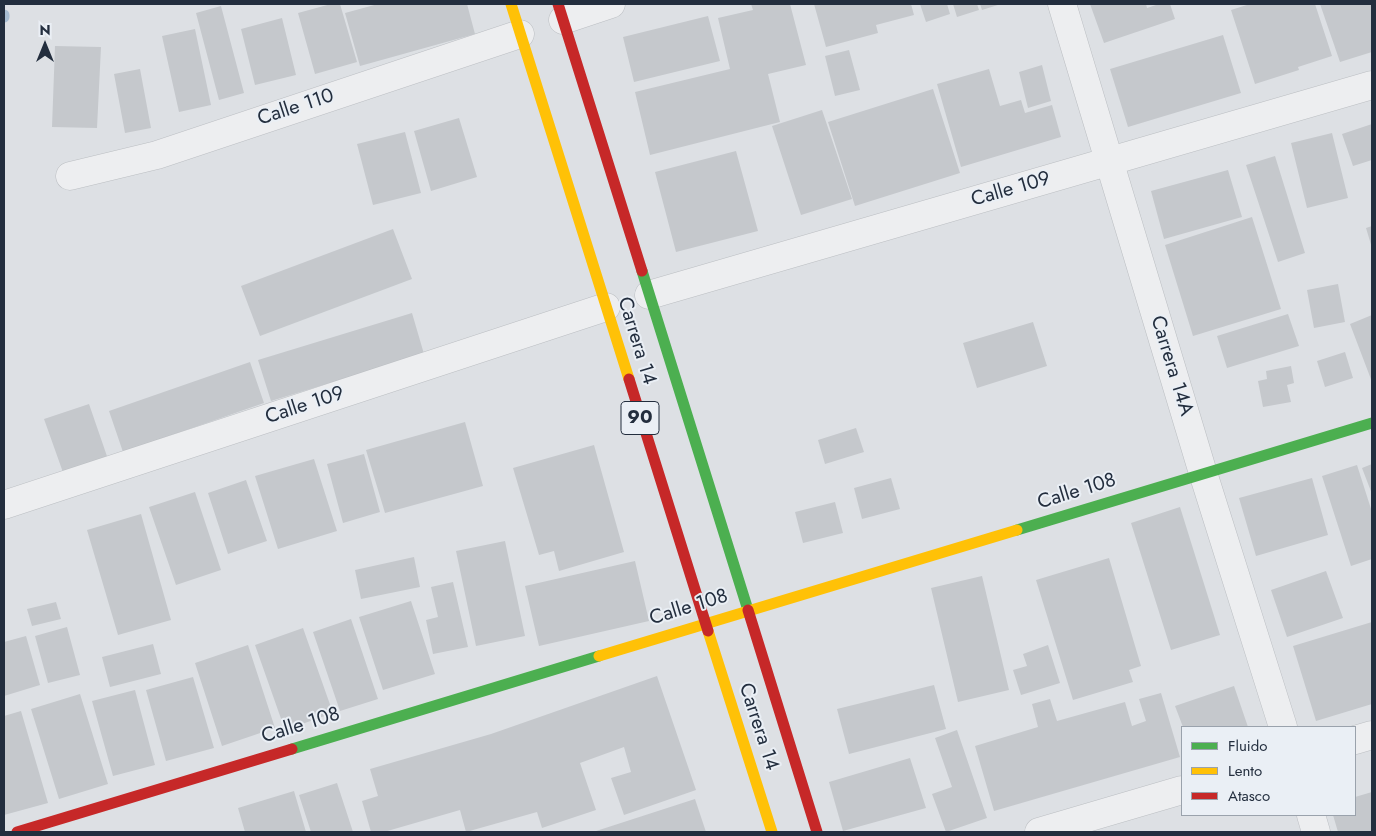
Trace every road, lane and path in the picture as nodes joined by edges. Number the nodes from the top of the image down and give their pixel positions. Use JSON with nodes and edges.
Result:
{"nodes":[{"id":1,"x":511,"y":4,"type":"edge"},
{"id":2,"x":611,"y":4,"type":"edge"},
{"id":3,"x":1062,"y":4,"type":"edge"},
{"id":4,"x":561,"y":12,"type":"edge"},
{"id":5,"x":520,"y":34,"type":"junction"},
{"id":6,"x":1372,"y":85,"type":"edge"},
{"id":7,"x":1110,"y":161,"type":"junction"},
{"id":8,"x":70,"y":176,"type":"dead end"},
{"id":9,"x":649,"y":295,"type":"junction"},
{"id":10,"x":606,"y":307,"type":"junction"},
{"id":11,"x":1372,"y":423,"type":"edge"},
{"id":12,"x":1203,"y":473,"type":"junction"},
{"id":13,"x":4,"y":506,"type":"edge"},
{"id":14,"x":748,"y":610,"type":"junction"},
{"id":15,"x":705,"y":623,"type":"junction"},
{"id":16,"x":1283,"y":726,"type":"edge"},
{"id":17,"x":1372,"y":735,"type":"edge"},
{"id":18,"x":1356,"y":740,"type":"edge"},
{"id":19,"x":1181,"y":790,"type":"edge"},
{"id":20,"x":1311,"y":816,"type":"edge"},
{"id":21,"x":17,"y":832,"type":"edge"},
{"id":22,"x":772,"y":832,"type":"edge"},
{"id":23,"x":817,"y":832,"type":"edge"},
{"id":24,"x":1038,"y":832,"type":"edge"},
{"id":25,"x":1316,"y":832,"type":"edge"}],
"edges":[{"from":1,"to":5,"type":"main road","name":"Carrera 14","number":"90"},
{"from":2,"to":4,"type":"street"},
{"from":3,"to":7,"type":"street","name":"Carrera 14A"},
{"from":4,"to":9,"type":"main road","name":"Carrera 14","number":"90"},
{"from":5,"to":8,"type":"street","name":"Calle 110"},
{"from":5,"to":10,"type":"main road","name":"Carrera 14","number":"90"},
{"from":6,"to":7,"type":"street","name":"Calle 109"},
{"from":7,"to":9,"type":"street","name":"Calle 109"},
{"from":7,"to":12,"type":"street","name":"Carrera 14A"},
{"from":9,"to":14,"type":"main road","name":"Carrera 14","number":"90"},
{"from":10,"to":13,"type":"street","name":"Calle 109"},
{"from":10,"to":15,"type":"main road","name":"Carrera 14","number":"90"},
{"from":11,"to":12,"type":"main road","name":"Calle 108"},
{"from":12,"to":14,"type":"main road","name":"Calle 108"},
{"from":12,"to":16,"type":"street","name":"Carrera 14A"},
{"from":14,"to":15,"type":"main road","name":"Calle 108"},
{"from":14,"to":23,"type":"main road","name":"Carrera 14","number":"90"},
{"from":15,"to":21,"type":"main road","name":"Calle 108"},
{"from":15,"to":22,"type":"main road","name":"Carrera 14","number":"90"},
{"from":17,"to":18,"type":"street"},
{"from":19,"to":24,"type":"street"},
{"from":20,"to":25,"type":"street"}]}
